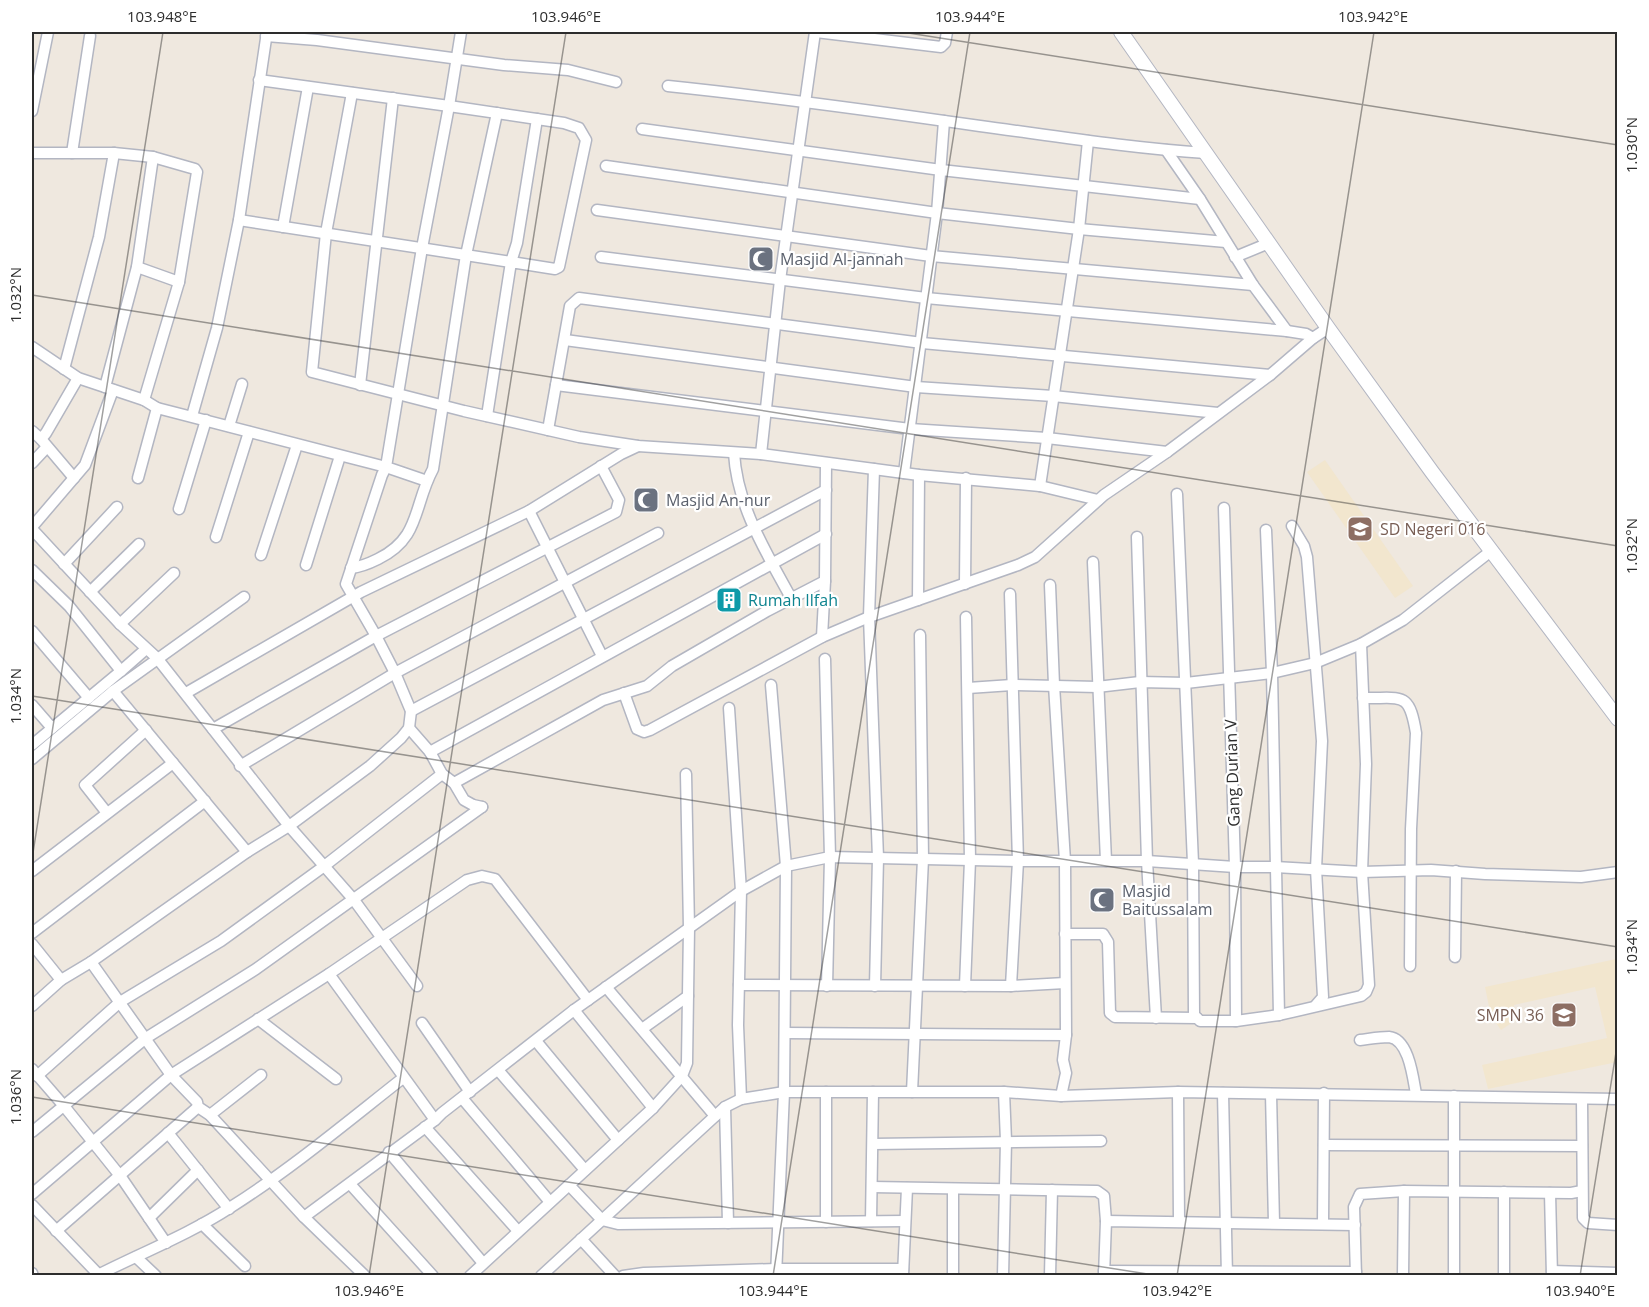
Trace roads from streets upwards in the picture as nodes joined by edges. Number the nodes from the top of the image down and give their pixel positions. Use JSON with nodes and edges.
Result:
{"nodes":[{"id":1,"x":48,"y":32,"type":"edge"},
{"id":2,"x":461,"y":32,"type":"edge"},
{"id":3,"x":816,"y":32,"type":"edge"},
{"id":4,"x":947,"y":32,"type":"edge"},
{"id":5,"x":1121,"y":32,"type":"edge"},
{"id":6,"x":266,"y":34,"type":"edge"},
{"id":7,"x":90,"y":36,"type":"dead end"},
{"id":8,"x":457,"y":58,"type":"junction"},
{"id":9,"x":259,"y":80,"type":"junction"},
{"id":10,"x":616,"y":82,"type":"dead end"},
{"id":11,"x":669,"y":86,"type":"dead end"},
{"id":12,"x":308,"y":87,"type":"junction"},
{"id":13,"x":352,"y":93,"type":"junction"},
{"id":14,"x":393,"y":98,"type":"junction"},
{"id":15,"x":805,"y":101,"type":"junction"},
{"id":16,"x":449,"y":106,"type":"junction"},
{"id":17,"x":32,"y":111,"type":"edge"},
{"id":18,"x":497,"y":113,"type":"junction"},
{"id":19,"x":537,"y":119,"type":"junction"},
{"id":20,"x":944,"y":121,"type":"junction"},
{"id":21,"x":642,"y":129,"type":"dead end"},
{"id":22,"x":1088,"y":141,"type":"junction"},
{"id":23,"x":799,"y":150,"type":"junction"},
{"id":24,"x":1166,"y":150,"type":"junction"},
{"id":25,"x":32,"y":153,"type":"edge"},
{"id":26,"x":72,"y":153,"type":"junction"},
{"id":27,"x":114,"y":153,"type":"junction"},
{"id":28,"x":1206,"y":153,"type":"junction"},
{"id":29,"x":153,"y":157,"type":"junction"},
{"id":30,"x":606,"y":166,"type":"dead end"},
{"id":31,"x":941,"y":170,"type":"junction"},
{"id":32,"x":1082,"y":187,"type":"junction"},
{"id":33,"x":792,"y":191,"type":"junction"},
{"id":34,"x":1200,"y":199,"type":"junction"},
{"id":35,"x":597,"y":210,"type":"dead end"},
{"id":36,"x":937,"y":213,"type":"junction"},
{"id":37,"x":239,"y":220,"type":"junction"},
{"id":38,"x":283,"y":227,"type":"junction"},
{"id":39,"x":1079,"y":229,"type":"junction"},
{"id":40,"x":326,"y":233,"type":"junction"},
{"id":41,"x":786,"y":237,"type":"junction"},
{"id":42,"x":376,"y":241,"type":"junction"},
{"id":43,"x":1226,"y":242,"type":"junction"},
{"id":44,"x":1269,"y":243,"type":"junction"},
{"id":45,"x":422,"y":248,"type":"junction"},
{"id":46,"x":466,"y":255,"type":"junction"},
{"id":47,"x":931,"y":256,"type":"junction"},
{"id":48,"x":601,"y":257,"type":"dead end"},
{"id":49,"x":1235,"y":257,"type":"junction"},
{"id":50,"x":511,"y":262,"type":"junction"},
{"id":51,"x":137,"y":267,"type":"junction"},
{"id":52,"x":1072,"y":270,"type":"junction"},
{"id":53,"x":780,"y":280,"type":"junction"},
{"id":54,"x":179,"y":282,"type":"junction"},
{"id":55,"x":1253,"y":285,"type":"junction"},
{"id":56,"x":926,"y":298,"type":"junction"},
{"id":57,"x":1066,"y":311,"type":"junction"},
{"id":58,"x":774,"y":325,"type":"junction"},
{"id":59,"x":1328,"y":328,"type":"junction"},
{"id":60,"x":1287,"y":331,"type":"junction"},
{"id":61,"x":1313,"y":338,"type":"junction"},
{"id":62,"x":565,"y":340,"type":"junction"},
{"id":63,"x":922,"y":344,"type":"junction"},
{"id":64,"x":33,"y":353,"type":"edge"},
{"id":65,"x":1060,"y":356,"type":"junction"},
{"id":66,"x":64,"y":369,"type":"junction"},
{"id":67,"x":769,"y":369,"type":"junction"},
{"id":68,"x":1270,"y":375,"type":"junction"},
{"id":69,"x":78,"y":378,"type":"junction"},
{"id":70,"x":242,"y":384,"type":"dead end"},
{"id":71,"x":360,"y":385,"type":"junction"},
{"id":72,"x":556,"y":385,"type":"junction"},
{"id":73,"x":916,"y":387,"type":"junction"},
{"id":74,"x":109,"y":389,"type":"junction"},
{"id":75,"x":399,"y":394,"type":"junction"},
{"id":76,"x":1053,"y":396,"type":"junction"},
{"id":77,"x":144,"y":400,"type":"junction"},
{"id":78,"x":442,"y":405,"type":"junction"},
{"id":79,"x":157,"y":408,"type":"junction"},
{"id":80,"x":766,"y":410,"type":"junction"},
{"id":81,"x":1218,"y":413,"type":"junction"},
{"id":82,"x":192,"y":416,"type":"junction"},
{"id":83,"x":487,"y":416,"type":"junction"},
{"id":84,"x":206,"y":420,"type":"junction"},
{"id":85,"x":229,"y":426,"type":"junction"},
{"id":86,"x":910,"y":429,"type":"junction"},
{"id":87,"x":548,"y":430,"type":"junction"},
{"id":88,"x":32,"y":431,"type":"edge"},
{"id":89,"x":249,"y":432,"type":"junction"},
{"id":90,"x":1047,"y":438,"type":"junction"},
{"id":91,"x":44,"y":443,"type":"junction"},
{"id":92,"x":297,"y":445,"type":"junction"},
{"id":93,"x":638,"y":446,"type":"junction"},
{"id":94,"x":1167,"y":452,"type":"junction"},
{"id":95,"x":734,"y":453,"type":"junction"},
{"id":96,"x":761,"y":454,"type":"junction"},
{"id":97,"x":340,"y":456,"type":"junction"},
{"id":98,"x":32,"y":463,"type":"edge"},
{"id":99,"x":826,"y":463,"type":"junction"},
{"id":100,"x":601,"y":466,"type":"junction"},
{"id":101,"x":386,"y":467,"type":"junction"},
{"id":102,"x":874,"y":469,"type":"junction"},
{"id":103,"x":904,"y":473,"type":"junction"},
{"id":104,"x":919,"y":474,"type":"junction"},
{"id":105,"x":74,"y":478,"type":"junction"},
{"id":106,"x":138,"y":478,"type":"dead end"},
{"id":107,"x":966,"y":478,"type":"junction"},
{"id":108,"x":427,"y":481,"type":"junction"},
{"id":109,"x":1040,"y":486,"type":"junction"},
{"id":110,"x":826,"y":490,"type":"junction"},
{"id":111,"x":1177,"y":494,"type":"dead end"},
{"id":112,"x":1098,"y":500,"type":"junction"},
{"id":113,"x":117,"y":507,"type":"dead end"},
{"id":114,"x":1224,"y":508,"type":"dead end"},
{"id":115,"x":179,"y":509,"type":"dead end"},
{"id":116,"x":529,"y":511,"type":"junction"},
{"id":117,"x":1292,"y":526,"type":"dead end"},
{"id":118,"x":32,"y":528,"type":"edge"},
{"id":119,"x":753,"y":528,"type":"junction"},
{"id":120,"x":1266,"y":530,"type":"dead end"},
{"id":121,"x":658,"y":533,"type":"dead end"},
{"id":122,"x":826,"y":534,"type":"junction"},
{"id":123,"x":216,"y":537,"type":"dead end"},
{"id":124,"x":1137,"y":537,"type":"dead end"},
{"id":125,"x":140,"y":544,"type":"dead end"},
{"id":126,"x":547,"y":547,"type":"junction"},
{"id":127,"x":1491,"y":551,"type":"junction"},
{"id":128,"x":261,"y":555,"type":"dead end"},
{"id":129,"x":1093,"y":562,"type":"dead end"},
{"id":130,"x":64,"y":564,"type":"junction"},
{"id":131,"x":772,"y":564,"type":"junction"},
{"id":132,"x":306,"y":565,"type":"dead end"},
{"id":133,"x":351,"y":568,"type":"junction"},
{"id":134,"x":32,"y":570,"type":"edge"},
{"id":135,"x":174,"y":573,"type":"dead end"},
{"id":136,"x":825,"y":581,"type":"junction"},
{"id":137,"x":565,"y":582,"type":"junction"},
{"id":138,"x":965,"y":584,"type":"junction"},
{"id":139,"x":1050,"y":585,"type":"dead end"},
{"id":140,"x":90,"y":592,"type":"junction"},
{"id":141,"x":1010,"y":594,"type":"dead end"},
{"id":142,"x":244,"y":597,"type":"dead end"},
{"id":143,"x":352,"y":598,"type":"junction"},
{"id":144,"x":791,"y":598,"type":"junction"},
{"id":145,"x":918,"y":600,"type":"junction"},
{"id":146,"x":869,"y":617,"type":"junction"},
{"id":147,"x":966,"y":617,"type":"dead end"},
{"id":148,"x":584,"y":620,"type":"junction"},
{"id":149,"x":120,"y":624,"type":"junction"},
{"id":150,"x":32,"y":631,"type":"edge"},
{"id":151,"x":920,"y":635,"type":"dead end"},
{"id":152,"x":376,"y":636,"type":"junction"},
{"id":153,"x":822,"y":637,"type":"junction"},
{"id":154,"x":1361,"y":644,"type":"junction"},
{"id":155,"x":146,"y":649,"type":"junction"},
{"id":156,"x":602,"y":656,"type":"junction"},
{"id":157,"x":157,"y":658,"type":"junction"},
{"id":158,"x":825,"y":659,"type":"dead end"},
{"id":159,"x":1315,"y":663,"type":"junction"},
{"id":160,"x":121,"y":671,"type":"junction"},
{"id":161,"x":394,"y":673,"type":"junction"},
{"id":162,"x":1272,"y":673,"type":"junction"},
{"id":163,"x":1229,"y":679,"type":"junction"},
{"id":164,"x":1140,"y":682,"type":"junction"},
{"id":165,"x":1186,"y":683,"type":"junction"},
{"id":166,"x":771,"y":685,"type":"dead end"},
{"id":167,"x":1012,"y":685,"type":"junction"},
{"id":168,"x":1054,"y":685,"type":"junction"},
{"id":169,"x":1097,"y":687,"type":"junction"},
{"id":170,"x":968,"y":688,"type":"junction"},
{"id":171,"x":113,"y":691,"type":"junction"},
{"id":172,"x":186,"y":693,"type":"junction"},
{"id":173,"x":624,"y":693,"type":"junction"},
{"id":174,"x":89,"y":698,"type":"junction"},
{"id":175,"x":1363,"y":698,"type":"junction"},
{"id":176,"x":32,"y":705,"type":"edge"},
{"id":177,"x":729,"y":708,"type":"dead end"},
{"id":178,"x":411,"y":711,"type":"junction"},
{"id":179,"x":1617,"y":719,"type":"edge"},
{"id":180,"x":52,"y":728,"type":"junction"},
{"id":181,"x":409,"y":728,"type":"junction"},
{"id":182,"x":213,"y":729,"type":"junction"},
{"id":183,"x":146,"y":730,"type":"junction"},
{"id":184,"x":32,"y":745,"type":"edge"},
{"id":185,"x":430,"y":752,"type":"junction"},
{"id":186,"x":32,"y":759,"type":"edge"},
{"id":187,"x":173,"y":763,"type":"junction"},
{"id":188,"x":240,"y":766,"type":"junction"},
{"id":189,"x":442,"y":774,"type":"junction"},
{"id":190,"x":686,"y":774,"type":"dead end"},
{"id":191,"x":454,"y":783,"type":"junction"},
{"id":192,"x":205,"y":801,"type":"junction"},
{"id":193,"x":107,"y":813,"type":"junction"},
{"id":194,"x":289,"y":826,"type":"junction"},
{"id":195,"x":247,"y":852,"type":"junction"},
{"id":196,"x":830,"y":857,"type":"junction"},
{"id":197,"x":878,"y":858,"type":"junction"},
{"id":198,"x":923,"y":859,"type":"junction"},
{"id":199,"x":970,"y":860,"type":"junction"},
{"id":200,"x":1018,"y":861,"type":"junction"},
{"id":201,"x":1065,"y":861,"type":"junction"},
{"id":202,"x":1106,"y":861,"type":"junction"},
{"id":203,"x":1147,"y":861,"type":"junction"},
{"id":204,"x":1193,"y":863,"type":"junction"},
{"id":205,"x":786,"y":866,"type":"junction"},
{"id":206,"x":323,"y":867,"type":"junction"},
{"id":207,"x":1235,"y":867,"type":"junction"},
{"id":208,"x":1275,"y":867,"type":"junction"},
{"id":209,"x":1316,"y":869,"type":"junction"},
{"id":210,"x":1410,"y":870,"type":"junction"},
{"id":211,"x":32,"y":871,"type":"edge"},
{"id":212,"x":1456,"y":871,"type":"junction"},
{"id":213,"x":1362,"y":872,"type":"junction"},
{"id":214,"x":1617,"y":872,"type":"edge"},
{"id":215,"x":741,"y":891,"type":"junction"},
{"id":216,"x":354,"y":900,"type":"junction"},
{"id":217,"x":689,"y":928,"type":"junction"},
{"id":218,"x":32,"y":933,"type":"edge"},
{"id":219,"x":1065,"y":934,"type":"junction"},
{"id":220,"x":382,"y":938,"type":"junction"},
{"id":221,"x":32,"y":944,"type":"edge"},
{"id":222,"x":1455,"y":957,"type":"dead end"},
{"id":223,"x":91,"y":962,"type":"junction"},
{"id":224,"x":1410,"y":966,"type":"dead end"},
{"id":225,"x":329,"y":974,"type":"junction"},
{"id":226,"x":61,"y":980,"type":"junction"},
{"id":227,"x":1065,"y":983,"type":"junction"},
{"id":228,"x":739,"y":985,"type":"junction"},
{"id":229,"x":417,"y":986,"type":"dead end"},
{"id":230,"x":786,"y":986,"type":"junction"},
{"id":231,"x":827,"y":986,"type":"junction"},
{"id":232,"x":876,"y":986,"type":"junction"},
{"id":233,"x":918,"y":986,"type":"junction"},
{"id":234,"x":965,"y":986,"type":"junction"},
{"id":235,"x":1011,"y":986,"type":"junction"},
{"id":236,"x":606,"y":987,"type":"junction"},
{"id":237,"x":688,"y":996,"type":"junction"},
{"id":238,"x":588,"y":1000,"type":"junction"},
{"id":239,"x":120,"y":1002,"type":"junction"},
{"id":240,"x":1316,"y":1005,"type":"junction"},
{"id":241,"x":32,"y":1006,"type":"edge"},
{"id":242,"x":574,"y":1010,"type":"junction"},
{"id":243,"x":1279,"y":1015,"type":"junction"},
{"id":244,"x":1156,"y":1018,"type":"junction"},
{"id":245,"x":1197,"y":1018,"type":"junction"},
{"id":246,"x":258,"y":1019,"type":"junction"},
{"id":247,"x":1236,"y":1021,"type":"junction"},
{"id":248,"x":422,"y":1023,"type":"dead end"},
{"id":249,"x":642,"y":1029,"type":"junction"},
{"id":250,"x":785,"y":1033,"type":"junction"},
{"id":251,"x":916,"y":1035,"type":"junction"},
{"id":252,"x":1066,"y":1035,"type":"junction"},
{"id":253,"x":146,"y":1038,"type":"junction"},
{"id":254,"x":1360,"y":1040,"type":"dead end"},
{"id":255,"x":536,"y":1041,"type":"junction"},
{"id":256,"x":498,"y":1070,"type":"junction"},
{"id":257,"x":34,"y":1072,"type":"edge"},
{"id":258,"x":171,"y":1075,"type":"junction"},
{"id":259,"x":261,"y":1075,"type":"dead end"},
{"id":260,"x":682,"y":1076,"type":"junction"},
{"id":261,"x":403,"y":1078,"type":"junction"},
{"id":262,"x":336,"y":1079,"type":"dead end"},
{"id":263,"x":784,"y":1092,"type":"junction"},
{"id":264,"x":826,"y":1092,"type":"junction"},
{"id":265,"x":873,"y":1092,"type":"junction"},
{"id":266,"x":912,"y":1092,"type":"junction"},
{"id":267,"x":1004,"y":1092,"type":"junction"},
{"id":268,"x":1178,"y":1092,"type":"junction"},
{"id":269,"x":1223,"y":1093,"type":"junction"},
{"id":270,"x":1324,"y":1093,"type":"junction"},
{"id":271,"x":1271,"y":1094,"type":"junction"},
{"id":272,"x":466,"y":1095,"type":"junction"},
{"id":273,"x":1416,"y":1095,"type":"junction"},
{"id":274,"x":1061,"y":1096,"type":"junction"},
{"id":275,"x":1454,"y":1096,"type":"junction"},
{"id":276,"x":741,"y":1099,"type":"junction"},
{"id":277,"x":1582,"y":1099,"type":"junction"},
{"id":278,"x":1617,"y":1099,"type":"edge"},
{"id":279,"x":64,"y":1106,"type":"junction"},
{"id":280,"x":198,"y":1107,"type":"junction"},
{"id":281,"x":725,"y":1107,"type":"junction"},
{"id":282,"x":653,"y":1108,"type":"junction"},
{"id":283,"x":210,"y":1115,"type":"junction"},
{"id":284,"x":715,"y":1116,"type":"junction"},
{"id":285,"x":435,"y":1120,"type":"junction"},
{"id":286,"x":425,"y":1127,"type":"junction"},
{"id":287,"x":32,"y":1132,"type":"edge"},
{"id":288,"x":168,"y":1133,"type":"junction"},
{"id":289,"x":618,"y":1140,"type":"junction"},
{"id":290,"x":93,"y":1141,"type":"junction"},
{"id":291,"x":1006,"y":1141,"type":"junction"},
{"id":292,"x":1101,"y":1141,"type":"dead end"},
{"id":293,"x":873,"y":1143,"type":"junction"},
{"id":294,"x":1324,"y":1145,"type":"junction"},
{"id":295,"x":1582,"y":1146,"type":"junction"},
{"id":296,"x":1454,"y":1147,"type":"junction"},
{"id":297,"x":389,"y":1152,"type":"junction"},
{"id":298,"x":198,"y":1170,"type":"junction"},
{"id":299,"x":585,"y":1170,"type":"junction"},
{"id":300,"x":121,"y":1177,"type":"junction"},
{"id":301,"x":272,"y":1180,"type":"junction"},
{"id":302,"x":350,"y":1184,"type":"junction"},
{"id":303,"x":569,"y":1185,"type":"junction"},
{"id":304,"x":872,"y":1187,"type":"junction"},
{"id":305,"x":907,"y":1188,"type":"junction"},
{"id":306,"x":953,"y":1189,"type":"junction"},
{"id":307,"x":1003,"y":1189,"type":"junction"},
{"id":308,"x":1052,"y":1190,"type":"junction"},
{"id":309,"x":1404,"y":1191,"type":"junction"},
{"id":310,"x":1582,"y":1191,"type":"junction"},
{"id":311,"x":1454,"y":1192,"type":"junction"},
{"id":312,"x":1504,"y":1192,"type":"junction"},
{"id":313,"x":1550,"y":1193,"type":"junction"},
{"id":314,"x":32,"y":1194,"type":"edge"},
{"id":315,"x":550,"y":1202,"type":"junction"},
{"id":316,"x":32,"y":1205,"type":"edge"},
{"id":317,"x":229,"y":1209,"type":"junction"},
{"id":318,"x":304,"y":1216,"type":"junction"},
{"id":319,"x":149,"y":1218,"type":"junction"},
{"id":320,"x":602,"y":1220,"type":"junction"},
{"id":321,"x":871,"y":1221,"type":"junction"},
{"id":322,"x":904,"y":1221,"type":"junction"},
{"id":323,"x":1106,"y":1221,"type":"junction"},
{"id":324,"x":1179,"y":1221,"type":"junction"},
{"id":325,"x":777,"y":1222,"type":"junction"},
{"id":326,"x":826,"y":1222,"type":"junction"},
{"id":327,"x":728,"y":1223,"type":"junction"},
{"id":328,"x":1226,"y":1223,"type":"junction"},
{"id":329,"x":1274,"y":1223,"type":"junction"},
{"id":330,"x":1323,"y":1223,"type":"junction"},
{"id":331,"x":202,"y":1224,"type":"junction"},
{"id":332,"x":1617,"y":1224,"type":"edge"},
{"id":333,"x":1355,"y":1225,"type":"junction"},
{"id":334,"x":56,"y":1231,"type":"junction"},
{"id":335,"x":518,"y":1231,"type":"junction"},
{"id":336,"x":581,"y":1239,"type":"junction"},
{"id":337,"x":166,"y":1243,"type":"junction"},
{"id":338,"x":136,"y":1257,"type":"junction"},
{"id":339,"x":483,"y":1263,"type":"junction"},
{"id":340,"x":245,"y":1266,"type":"dead end"},
{"id":341,"x":776,"y":1272,"type":"edge"},
{"id":342,"x":903,"y":1272,"type":"edge"},
{"id":343,"x":1104,"y":1273,"type":"edge"},
{"id":344,"x":1226,"y":1273,"type":"edge"},
{"id":345,"x":1552,"y":1273,"type":"edge"},
{"id":346,"x":1617,"y":1273,"type":"edge"},
{"id":347,"x":1356,"y":1274,"type":"edge"},
{"id":348,"x":97,"y":1275,"type":"edge"},
{"id":349,"x":156,"y":1275,"type":"edge"},
{"id":350,"x":365,"y":1275,"type":"edge"},
{"id":351,"x":433,"y":1275,"type":"edge"},
{"id":352,"x":470,"y":1275,"type":"edge"},
{"id":353,"x":541,"y":1275,"type":"edge"},
{"id":354,"x":615,"y":1275,"type":"edge"},
{"id":355,"x":623,"y":1275,"type":"edge"},
{"id":356,"x":953,"y":1275,"type":"edge"},
{"id":357,"x":1003,"y":1275,"type":"edge"},
{"id":358,"x":1050,"y":1275,"type":"edge"},
{"id":359,"x":1403,"y":1275,"type":"edge"},
{"id":360,"x":1454,"y":1275,"type":"edge"},
{"id":361,"x":1504,"y":1275,"type":"edge"}],
"edges":[{"from":1,"to":17,"type":"street"},
{"from":2,"to":8,"type":"street"},
{"from":3,"to":4,"type":"street"},
{"from":3,"to":15,"type":"street"},
{"from":5,"to":28,"type":"street"},
{"from":6,"to":8,"type":"street"},
{"from":6,"to":9,"type":"street"},
{"from":7,"to":26,"type":"street"},
{"from":8,"to":10,"type":"street"},
{"from":8,"to":16,"type":"street"},
{"from":9,"to":12,"type":"street"},
{"from":9,"to":37,"type":"street"},
{"from":11,"to":15,"type":"street"},
{"from":12,"to":13,"type":"street"},
{"from":12,"to":38,"type":"street"},
{"from":13,"to":14,"type":"street"},
{"from":13,"to":40,"type":"street"},
{"from":14,"to":16,"type":"street"},
{"from":14,"to":42,"type":"street"},
{"from":15,"to":20,"type":"street"},
{"from":15,"to":23,"type":"street"},
{"from":16,"to":18,"type":"street"},
{"from":16,"to":45,"type":"street"},
{"from":18,"to":19,"type":"street"},
{"from":18,"to":46,"type":"street"},
{"from":19,"to":50,"type":"street"},
{"from":19,"to":50,"type":"street"},
{"from":20,"to":22,"type":"street"},
{"from":20,"to":31,"type":"street"},
{"from":21,"to":23,"type":"street"},
{"from":22,"to":24,"type":"street"},
{"from":22,"to":32,"type":"street"},
{"from":23,"to":31,"type":"street"},
{"from":23,"to":33,"type":"street"},
{"from":24,"to":28,"type":"street"},
{"from":24,"to":34,"type":"street"},
{"from":25,"to":26,"type":"street"},
{"from":26,"to":27,"type":"street"},
{"from":27,"to":29,"type":"street"},
{"from":27,"to":66,"type":"street"},
{"from":28,"to":44,"type":"street"},
{"from":29,"to":51,"type":"street"},
{"from":29,"to":54,"type":"street"},
{"from":30,"to":33,"type":"street"},
{"from":31,"to":32,"type":"street"},
{"from":31,"to":36,"type":"street"},
{"from":32,"to":34,"type":"street"},
{"from":32,"to":39,"type":"street"},
{"from":33,"to":36,"type":"street"},
{"from":33,"to":41,"type":"street"},
{"from":34,"to":43,"type":"street"},
{"from":35,"to":41,"type":"street"},
{"from":36,"to":39,"type":"street"},
{"from":36,"to":47,"type":"street"},
{"from":37,"to":38,"type":"street"},
{"from":37,"to":82,"type":"street"},
{"from":38,"to":40,"type":"street"},
{"from":39,"to":43,"type":"street"},
{"from":39,"to":52,"type":"street"},
{"from":40,"to":42,"type":"street"},
{"from":40,"to":71,"type":"street"},
{"from":41,"to":47,"type":"street"},
{"from":41,"to":53,"type":"street"},
{"from":42,"to":45,"type":"street"},
{"from":42,"to":71,"type":"street"},
{"from":43,"to":49,"type":"street"},
{"from":44,"to":49,"type":"street"},
{"from":44,"to":59,"type":"street"},
{"from":45,"to":46,"type":"street"},
{"from":45,"to":75,"type":"street"},
{"from":46,"to":50,"type":"street"},
{"from":46,"to":78,"type":"street"},
{"from":47,"to":52,"type":"street"},
{"from":47,"to":56,"type":"street"},
{"from":48,"to":53,"type":"street"},
{"from":49,"to":55,"type":"street"},
{"from":50,"to":83,"type":"street"},
{"from":51,"to":54,"type":"street"},
{"from":51,"to":74,"type":"street"},
{"from":52,"to":55,"type":"street"},
{"from":52,"to":57,"type":"street"},
{"from":53,"to":56,"type":"street"},
{"from":53,"to":58,"type":"street"},
{"from":54,"to":77,"type":"street"},
{"from":55,"to":60,"type":"street"},
{"from":56,"to":57,"type":"street"},
{"from":56,"to":63,"type":"street"},
{"from":57,"to":60,"type":"street"},
{"from":57,"to":65,"type":"street"},
{"from":58,"to":62,"type":"street"},
{"from":58,"to":63,"type":"street"},
{"from":58,"to":67,"type":"street"},
{"from":59,"to":61,"type":"street"},
{"from":59,"to":127,"type":"street"},
{"from":60,"to":61,"type":"street"},
{"from":61,"to":68,"type":"street"},
{"from":62,"to":67,"type":"street"},
{"from":62,"to":72,"type":"street"},
{"from":63,"to":65,"type":"street"},
{"from":63,"to":73,"type":"street"},
{"from":64,"to":66,"type":"street"},
{"from":65,"to":68,"type":"street"},
{"from":65,"to":76,"type":"street"},
{"from":66,"to":69,"type":"street"},
{"from":67,"to":73,"type":"street"},
{"from":67,"to":80,"type":"street"},
{"from":68,"to":81,"type":"street"},
{"from":69,"to":74,"type":"street"},
{"from":69,"to":91,"type":"street"},
{"from":70,"to":85,"type":"street"},
{"from":71,"to":75,"type":"street"},
{"from":72,"to":80,"type":"street"},
{"from":72,"to":87,"type":"street"},
{"from":73,"to":76,"type":"street"},
{"from":73,"to":86,"type":"street"},
{"from":74,"to":77,"type":"street"},
{"from":74,"to":105,"type":"street"},
{"from":75,"to":78,"type":"street"},
{"from":75,"to":101,"type":"street"},
{"from":76,"to":81,"type":"street"},
{"from":76,"to":90,"type":"street"},
{"from":77,"to":79,"type":"street"},
{"from":78,"to":83,"type":"street"},
{"from":78,"to":108,"type":"street"},
{"from":79,"to":82,"type":"street"},
{"from":79,"to":106,"type":"street"},
{"from":80,"to":86,"type":"street"},
{"from":80,"to":96,"type":"street"},
{"from":81,"to":94,"type":"street"},
{"from":82,"to":84,"type":"street"},
{"from":83,"to":87,"type":"street"},
{"from":84,"to":85,"type":"street"},
{"from":84,"to":115,"type":"street"},
{"from":85,"to":89,"type":"street"},
{"from":86,"to":90,"type":"street"},
{"from":86,"to":103,"type":"street"},
{"from":87,"to":93,"type":"street"},
{"from":88,"to":91,"type":"street"},
{"from":89,"to":92,"type":"street"},
{"from":89,"to":123,"type":"street"},
{"from":90,"to":94,"type":"street"},
{"from":90,"to":109,"type":"street"},
{"from":91,"to":98,"type":"street"},
{"from":91,"to":105,"type":"street"},
{"from":92,"to":97,"type":"street"},
{"from":92,"to":128,"type":"street"},
{"from":93,"to":95,"type":"street"},
{"from":93,"to":100,"type":"street"},
{"from":94,"to":112,"type":"street"},
{"from":95,"to":96,"type":"street"},
{"from":95,"to":119,"type":"street"},
{"from":96,"to":99,"type":"street"},
{"from":97,"to":101,"type":"street"},
{"from":97,"to":132,"type":"street"},
{"from":99,"to":102,"type":"street"},
{"from":99,"to":110,"type":"street"},
{"from":100,"to":116,"type":"street"},
{"from":100,"to":126,"type":"street"},
{"from":101,"to":108,"type":"street"},
{"from":101,"to":133,"type":"street"},
{"from":102,"to":103,"type":"street"},
{"from":102,"to":146,"type":"street"},
{"from":103,"to":104,"type":"street"},
{"from":104,"to":107,"type":"street"},
{"from":104,"to":145,"type":"street"},
{"from":105,"to":118,"type":"street"},
{"from":107,"to":109,"type":"street"},
{"from":107,"to":138,"type":"street"},
{"from":108,"to":133,"type":"street"},
{"from":109,"to":112,"type":"street"},
{"from":110,"to":119,"type":"street"},
{"from":110,"to":122,"type":"street"},
{"from":111,"to":165,"type":"street"},
{"from":112,"to":138,"type":"street"},
{"from":113,"to":130,"type":"street"},
{"from":114,"to":163,"type":"street","name":"Gang Durian V"},
{"from":116,"to":126,"type":"street"},
{"from":116,"to":143,"type":"street"},
{"from":117,"to":159,"type":"street"},
{"from":118,"to":130,"type":"street"},
{"from":119,"to":131,"type":"street"},
{"from":119,"to":148,"type":"street"},
{"from":120,"to":162,"type":"street"},
{"from":121,"to":137,"type":"street"},
{"from":122,"to":131,"type":"street"},
{"from":122,"to":136,"type":"street"},
{"from":124,"to":164,"type":"street"},
{"from":125,"to":140,"type":"street"},
{"from":126,"to":137,"type":"street"},
{"from":126,"to":152,"type":"street"},
{"from":127,"to":154,"type":"street"},
{"from":127,"to":179,"type":"street"},
{"from":129,"to":169,"type":"street"},
{"from":130,"to":140,"type":"street"},
{"from":131,"to":144,"type":"street"},
{"from":131,"to":156,"type":"street"},
{"from":133,"to":143,"type":"street"},
{"from":134,"to":160,"type":"street"},
{"from":135,"to":149,"type":"street"},
{"from":136,"to":144,"type":"street"},
{"from":136,"to":153,"type":"street"},
{"from":137,"to":148,"type":"street"},
{"from":137,"to":161,"type":"street"},
{"from":138,"to":145,"type":"street"},
{"from":139,"to":168,"type":"street"},
{"from":140,"to":149,"type":"street"},
{"from":141,"to":167,"type":"street"},
{"from":142,"to":157,"type":"street"},
{"from":143,"to":152,"type":"street"},
{"from":143,"to":172,"type":"street"},
{"from":144,"to":173,"type":"street"},
{"from":145,"to":146,"type":"street"},
{"from":146,"to":153,"type":"street"},
{"from":146,"to":197,"type":"street"},
{"from":147,"to":170,"type":"street"},
{"from":148,"to":156,"type":"street"},
{"from":148,"to":178,"type":"street"},
{"from":149,"to":155,"type":"street"},
{"from":150,"to":174,"type":"street"},
{"from":151,"to":198,"type":"street"},
{"from":152,"to":161,"type":"street"},
{"from":152,"to":182,"type":"street"},
{"from":153,"to":173,"type":"street"},
{"from":154,"to":159,"type":"street"},
{"from":154,"to":175,"type":"street"},
{"from":155,"to":157,"type":"street"},
{"from":155,"to":160,"type":"street"},
{"from":156,"to":185,"type":"street"},
{"from":157,"to":171,"type":"street"},
{"from":157,"to":172,"type":"street"},
{"from":158,"to":196,"type":"street"},
{"from":159,"to":162,"type":"street"},
{"from":159,"to":209,"type":"street"},
{"from":160,"to":174,"type":"street"},
{"from":161,"to":178,"type":"street"},
{"from":161,"to":188,"type":"street"},
{"from":162,"to":163,"type":"street"},
{"from":162,"to":208,"type":"street"},
{"from":163,"to":165,"type":"street"},
{"from":163,"to":207,"type":"street","name":"Gang Durian V"},
{"from":164,"to":165,"type":"street"},
{"from":164,"to":169,"type":"street"},
{"from":164,"to":203,"type":"street"},
{"from":165,"to":204,"type":"street"},
{"from":166,"to":205,"type":"street"},
{"from":167,"to":168,"type":"street"},
{"from":167,"to":170,"type":"street"},
{"from":167,"to":200,"type":"street"},
{"from":168,"to":169,"type":"street"},
{"from":168,"to":201,"type":"street"},
{"from":169,"to":202,"type":"street"},
{"from":170,"to":199,"type":"street"},
{"from":171,"to":183,"type":"street"},
{"from":171,"to":186,"type":"street"},
{"from":172,"to":182,"type":"street"},
{"from":173,"to":191,"type":"street"},
{"from":174,"to":180,"type":"street"},
{"from":175,"to":210,"type":"street"},
{"from":175,"to":213,"type":"street"},
{"from":176,"to":180,"type":"street"},
{"from":177,"to":215,"type":"street"},
{"from":178,"to":181,"type":"street"},
{"from":180,"to":184,"type":"street"},
{"from":181,"to":185,"type":"street"},
{"from":181,"to":194,"type":"street"},
{"from":182,"to":188,"type":"street"},
{"from":183,"to":187,"type":"street"},
{"from":183,"to":193,"type":"street"},
{"from":185,"to":189,"type":"street"},
{"from":187,"to":192,"type":"street"},
{"from":187,"to":193,"type":"street"},
{"from":188,"to":194,"type":"street"},
{"from":189,"to":191,"type":"street"},
{"from":189,"to":206,"type":"street"},
{"from":190,"to":217,"type":"street"},
{"from":191,"to":216,"type":"street"},
{"from":192,"to":195,"type":"street"},
{"from":192,"to":218,"type":"street"},
{"from":193,"to":211,"type":"street"},
{"from":194,"to":195,"type":"street"},
{"from":194,"to":206,"type":"street"},
{"from":195,"to":223,"type":"street"},
{"from":196,"to":197,"type":"street"},
{"from":196,"to":205,"type":"street"},
{"from":196,"to":231,"type":"street"},
{"from":197,"to":198,"type":"street"},
{"from":197,"to":232,"type":"street"},
{"from":198,"to":199,"type":"street"},
{"from":198,"to":233,"type":"street"},
{"from":199,"to":200,"type":"street"},
{"from":199,"to":234,"type":"street"},
{"from":200,"to":201,"type":"street"},
{"from":200,"to":235,"type":"street"},
{"from":201,"to":202,"type":"street"},
{"from":201,"to":219,"type":"street"},
{"from":202,"to":203,"type":"street"},
{"from":203,"to":204,"type":"street"},
{"from":203,"to":244,"type":"street"},
{"from":204,"to":207,"type":"street"},
{"from":204,"to":245,"type":"street"},
{"from":205,"to":215,"type":"street"},
{"from":205,"to":230,"type":"street"},
{"from":206,"to":216,"type":"street"},
{"from":206,"to":239,"type":"street"},
{"from":207,"to":208,"type":"street"},
{"from":207,"to":247,"type":"street","name":"Gang Durian V"},
{"from":208,"to":209,"type":"street"},
{"from":208,"to":243,"type":"street"},
{"from":209,"to":213,"type":"street"},
{"from":209,"to":240,"type":"street"},
{"from":210,"to":212,"type":"street"},
{"from":210,"to":213,"type":"street"},
{"from":210,"to":224,"type":"street"},
{"from":212,"to":214,"type":"street"},
{"from":212,"to":222,"type":"street"},
{"from":213,"to":240,"type":"street"},
{"from":215,"to":217,"type":"street"},
{"from":215,"to":228,"type":"street"},
{"from":216,"to":220,"type":"street"},
{"from":216,"to":253,"type":"street"},
{"from":217,"to":236,"type":"street"},
{"from":217,"to":237,"type":"street"},
{"from":219,"to":227,"type":"street"},
{"from":219,"to":244,"type":"street"},
{"from":220,"to":225,"type":"street"},
{"from":220,"to":229,"type":"street"},
{"from":220,"to":238,"type":"street"},
{"from":221,"to":226,"type":"street"},
{"from":223,"to":226,"type":"street"},
{"from":223,"to":239,"type":"street"},
{"from":225,"to":246,"type":"street"},
{"from":225,"to":261,"type":"street"},
{"from":226,"to":241,"type":"street"},
{"from":227,"to":235,"type":"street"},
{"from":227,"to":252,"type":"street"},
{"from":228,"to":230,"type":"street"},
{"from":228,"to":276,"type":"street"},
{"from":230,"to":231,"type":"street"},
{"from":230,"to":250,"type":"street"},
{"from":231,"to":232,"type":"street"},
{"from":232,"to":233,"type":"street"},
{"from":233,"to":234,"type":"street"},
{"from":233,"to":251,"type":"street"},
{"from":234,"to":235,"type":"street"},
{"from":236,"to":238,"type":"street"},
{"from":236,"to":249,"type":"street"},
{"from":237,"to":249,"type":"street"},
{"from":237,"to":260,"type":"street"},
{"from":238,"to":242,"type":"street"},
{"from":239,"to":253,"type":"street"},
{"from":239,"to":257,"type":"street"},
{"from":240,"to":243,"type":"street"},
{"from":242,"to":255,"type":"street"},
{"from":242,"to":282,"type":"street"},
{"from":243,"to":247,"type":"street"},
{"from":244,"to":245,"type":"street"},
{"from":245,"to":247,"type":"street"},
{"from":246,"to":258,"type":"street"},
{"from":246,"to":262,"type":"street"},
{"from":248,"to":272,"type":"street"},
{"from":249,"to":260,"type":"street"},
{"from":250,"to":251,"type":"street"},
{"from":250,"to":263,"type":"street"},
{"from":251,"to":252,"type":"street"},
{"from":251,"to":266,"type":"street"},
{"from":252,"to":274,"type":"street"},
{"from":253,"to":258,"type":"street"},
{"from":253,"to":279,"type":"street"},
{"from":254,"to":273,"type":"street"},
{"from":255,"to":256,"type":"street"},
{"from":255,"to":289,"type":"street"},
{"from":256,"to":272,"type":"street"},
{"from":256,"to":299,"type":"street"},
{"from":257,"to":279,"type":"street"},
{"from":258,"to":280,"type":"street"},
{"from":258,"to":290,"type":"street"},
{"from":259,"to":283,"type":"street"},
{"from":260,"to":282,"type":"street"},
{"from":260,"to":284,"type":"street"},
{"from":261,"to":285,"type":"street"},
{"from":261,"to":301,"type":"street"},
{"from":263,"to":264,"type":"street"},
{"from":263,"to":276,"type":"street"},
{"from":263,"to":325,"type":"street"},
{"from":264,"to":265,"type":"street"},
{"from":264,"to":326,"type":"street"},
{"from":265,"to":266,"type":"street"},
{"from":265,"to":293,"type":"street"},
{"from":266,"to":267,"type":"street"},
{"from":267,"to":274,"type":"street"},
{"from":267,"to":291,"type":"street"},
{"from":268,"to":269,"type":"street"},
{"from":268,"to":274,"type":"street"},
{"from":268,"to":324,"type":"street"},
{"from":269,"to":271,"type":"street"},
{"from":269,"to":328,"type":"street"},
{"from":270,"to":271,"type":"street"},
{"from":270,"to":273,"type":"street"},
{"from":270,"to":294,"type":"street"},
{"from":271,"to":329,"type":"street"},
{"from":272,"to":285,"type":"street"},
{"from":272,"to":315,"type":"street"},
{"from":273,"to":275,"type":"street"},
{"from":275,"to":277,"type":"street"},
{"from":275,"to":296,"type":"street"},
{"from":276,"to":281,"type":"street"},
{"from":277,"to":278,"type":"street"},
{"from":277,"to":295,"type":"street"},
{"from":279,"to":287,"type":"street"},
{"from":279,"to":290,"type":"street"},
{"from":280,"to":283,"type":"street"},
{"from":280,"to":288,"type":"street"},
{"from":281,"to":284,"type":"street"},
{"from":281,"to":327,"type":"street"},
{"from":282,"to":289,"type":"street"},
{"from":283,"to":301,"type":"street"},
{"from":284,"to":320,"type":"street"},
{"from":285,"to":286,"type":"street"},
{"from":286,"to":297,"type":"street"},
{"from":286,"to":335,"type":"street"},
{"from":288,"to":298,"type":"street"},
{"from":288,"to":300,"type":"street"},
{"from":289,"to":299,"type":"street"},
{"from":290,"to":300,"type":"street"},
{"from":290,"to":314,"type":"street"},
{"from":291,"to":292,"type":"street"},
{"from":291,"to":293,"type":"street"},
{"from":291,"to":307,"type":"street"},
{"from":293,"to":304,"type":"street"},
{"from":294,"to":296,"type":"street"},
{"from":294,"to":330,"type":"street"},
{"from":295,"to":296,"type":"street"},
{"from":295,"to":310,"type":"street"},
{"from":296,"to":311,"type":"street"},
{"from":297,"to":302,"type":"street"},
{"from":297,"to":339,"type":"street"},
{"from":298,"to":317,"type":"street"},
{"from":298,"to":319,"type":"street"},
{"from":299,"to":303,"type":"street"},
{"from":300,"to":319,"type":"street"},
{"from":300,"to":334,"type":"street"},
{"from":301,"to":317,"type":"street"},
{"from":301,"to":318,"type":"street"},
{"from":302,"to":318,"type":"street"},
{"from":302,"to":351,"type":"street"},
{"from":303,"to":315,"type":"street"},
{"from":303,"to":320,"type":"street"},
{"from":304,"to":305,"type":"street"},
{"from":304,"to":321,"type":"street"},
{"from":305,"to":306,"type":"street"},
{"from":305,"to":322,"type":"street"},
{"from":306,"to":307,"type":"street"},
{"from":306,"to":356,"type":"street"},
{"from":307,"to":308,"type":"street"},
{"from":307,"to":357,"type":"street"},
{"from":308,"to":323,"type":"street"},
{"from":308,"to":358,"type":"street"},
{"from":309,"to":311,"type":"street"},
{"from":309,"to":333,"type":"street"},
{"from":309,"to":359,"type":"street"},
{"from":310,"to":313,"type":"street"},
{"from":310,"to":332,"type":"street"},
{"from":311,"to":312,"type":"street"},
{"from":311,"to":360,"type":"street"},
{"from":312,"to":313,"type":"street"},
{"from":312,"to":361,"type":"street"},
{"from":313,"to":345,"type":"street"},
{"from":315,"to":335,"type":"street"},
{"from":316,"to":334,"type":"street"},
{"from":317,"to":331,"type":"street"},
{"from":318,"to":350,"type":"street"},
{"from":319,"to":337,"type":"street"},
{"from":320,"to":327,"type":"street"},
{"from":320,"to":336,"type":"street"},
{"from":321,"to":322,"type":"street"},
{"from":321,"to":326,"type":"street"},
{"from":322,"to":342,"type":"street"},
{"from":323,"to":324,"type":"street"},
{"from":323,"to":343,"type":"street"},
{"from":324,"to":328,"type":"street"},
{"from":325,"to":326,"type":"street"},
{"from":325,"to":327,"type":"street"},
{"from":325,"to":341,"type":"street"},
{"from":328,"to":329,"type":"street"},
{"from":328,"to":344,"type":"street"},
{"from":329,"to":330,"type":"street"},
{"from":330,"to":333,"type":"street"},
{"from":331,"to":337,"type":"street"},
{"from":331,"to":340,"type":"street"},
{"from":333,"to":347,"type":"street"},
{"from":334,"to":348,"type":"street"},
{"from":335,"to":339,"type":"street"},
{"from":336,"to":353,"type":"street"},
{"from":336,"to":354,"type":"street"},
{"from":337,"to":338,"type":"street"},
{"from":338,"to":348,"type":"street"},
{"from":338,"to":349,"type":"street"},
{"from":339,"to":352,"type":"street"},
{"from":341,"to":342,"type":"street"},
{"from":341,"to":355,"type":"street"},
{"from":343,"to":344,"type":"street"},
{"from":344,"to":347,"type":"street"},
{"from":345,"to":346,"type":"street"}]}
